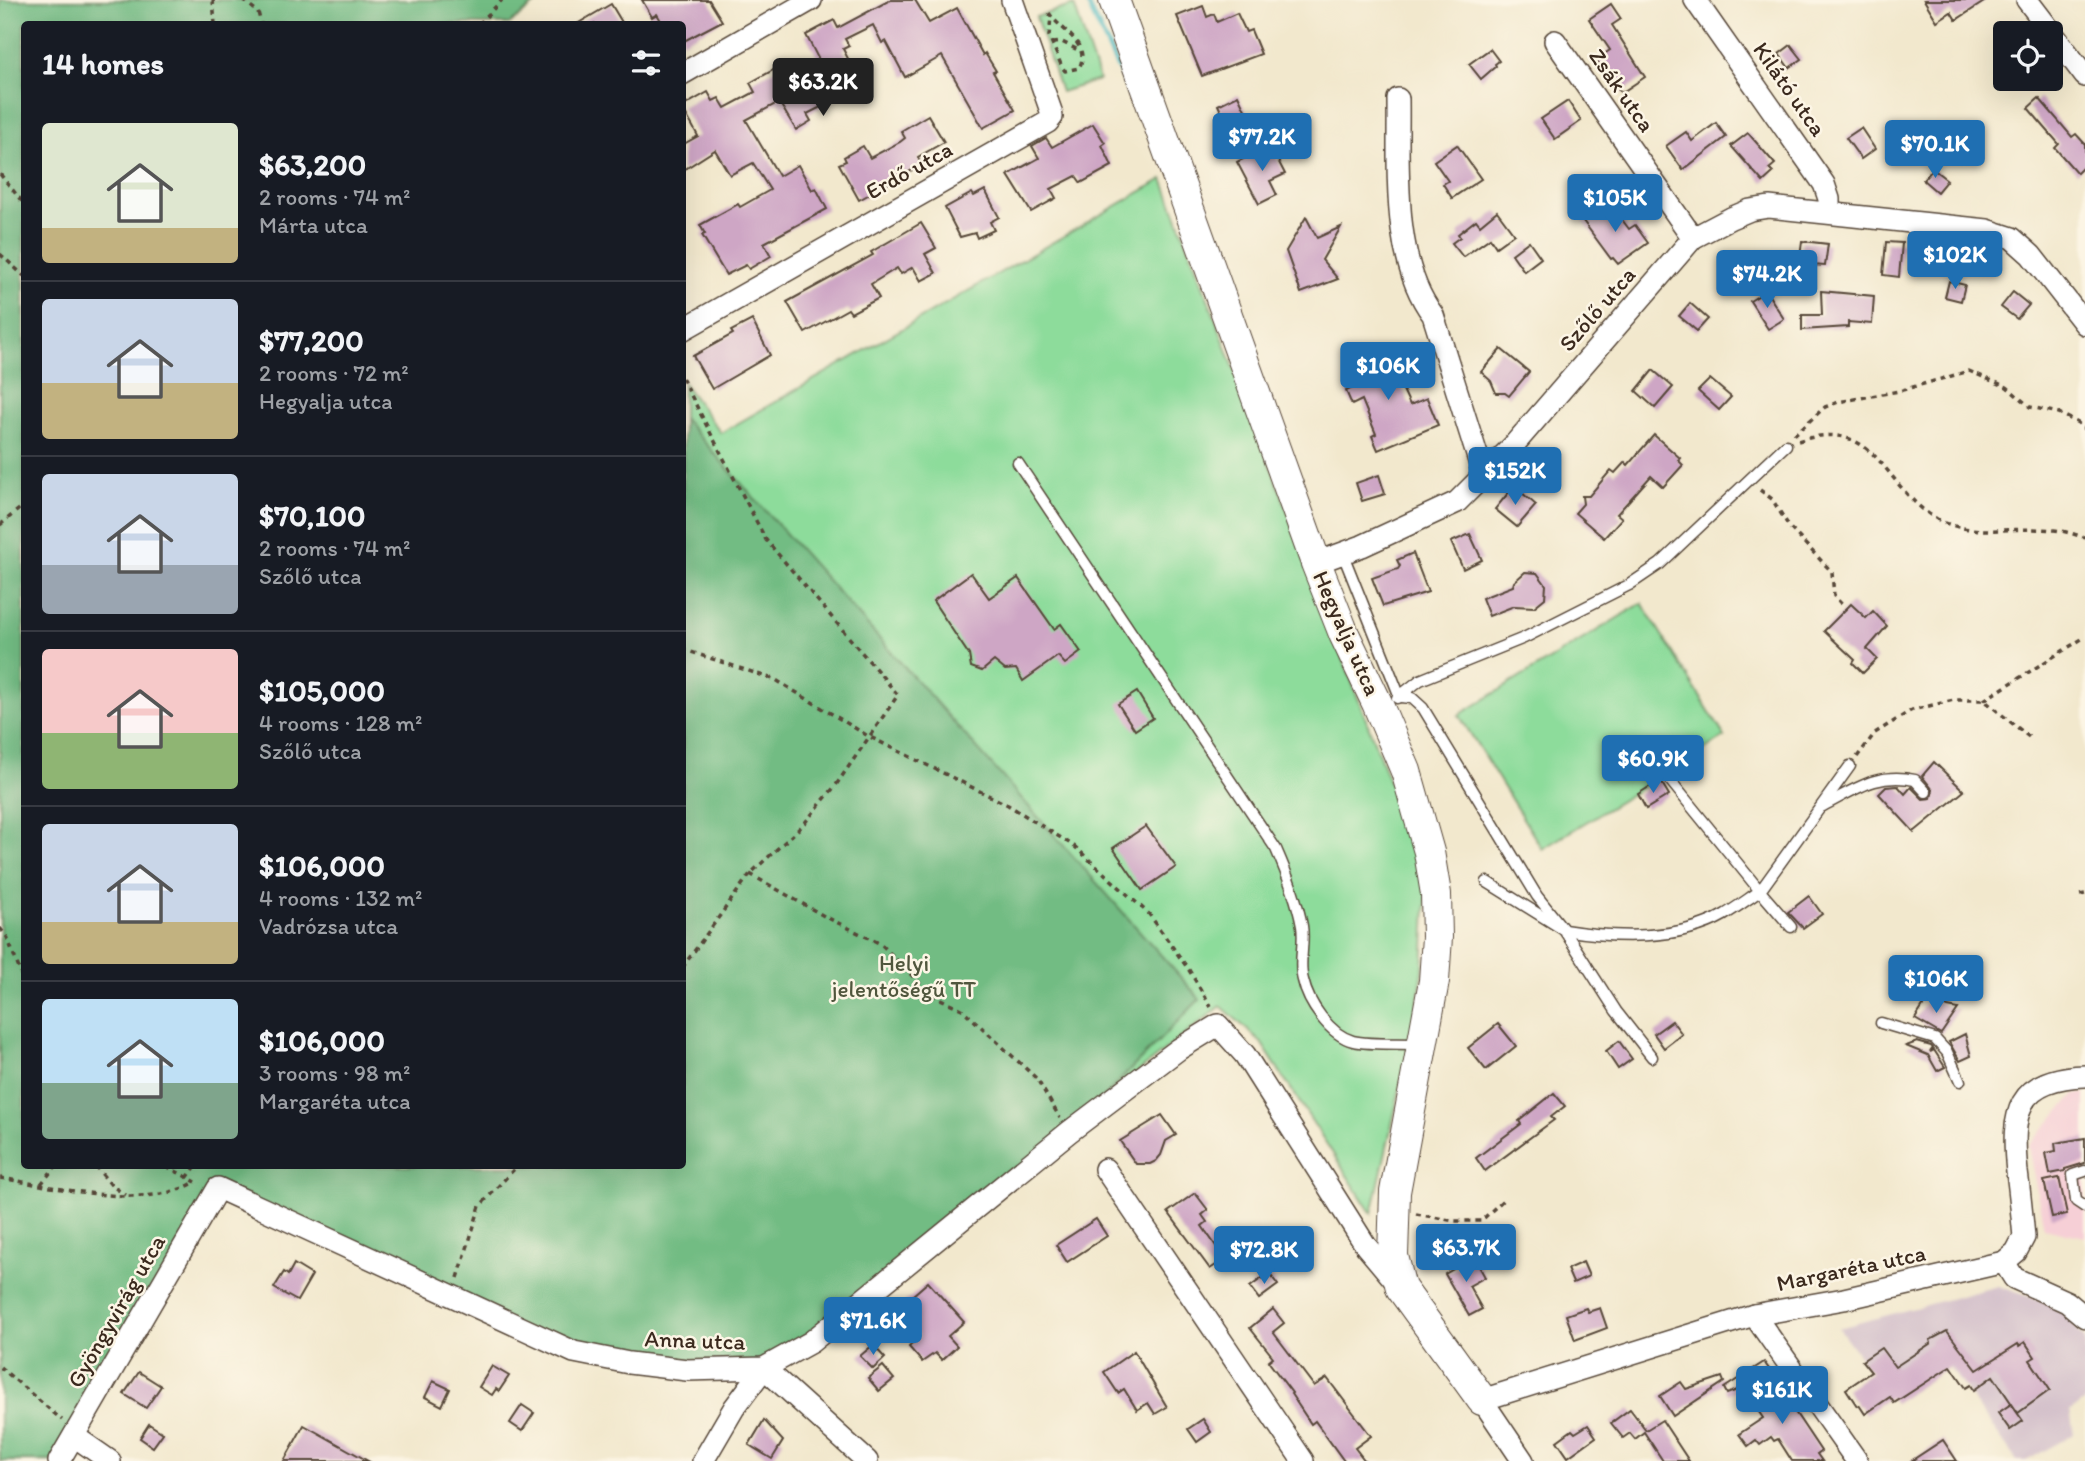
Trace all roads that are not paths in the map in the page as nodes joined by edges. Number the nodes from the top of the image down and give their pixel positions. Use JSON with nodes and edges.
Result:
{"nodes":[{"id":1,"x":811,"y":0,"type":"edge"},
{"id":2,"x":1012,"y":0,"type":"edge"},
{"id":3,"x":1114,"y":0,"type":"edge"},
{"id":4,"x":1695,"y":0,"type":"edge"},
{"id":5,"x":2027,"y":0,"type":"edge"},
{"id":6,"x":1555,"y":41,"type":"dead end"},
{"id":7,"x":686,"y":72,"type":"edge"},
{"id":8,"x":2085,"y":76,"type":"edge"},
{"id":9,"x":1398,"y":99,"type":"dead end"},
{"id":10,"x":1829,"y":212,"type":"junction"},
{"id":11,"x":1693,"y":238,"type":"junction"},
{"id":12,"x":2085,"y":324,"type":"edge"},
{"id":13,"x":686,"y":328,"type":"edge"},
{"id":14,"x":1786,"y":445,"type":"road end"},
{"id":15,"x":1018,"y":463,"type":"dead end"},
{"id":16,"x":1483,"y":474,"type":"junction"},
{"id":17,"x":1327,"y":559,"type":"junction"},
{"id":18,"x":1389,"y":700,"type":"junction"},
{"id":19,"x":1850,"y":766,"type":"road end"},
{"id":20,"x":1665,"y":774,"type":"dead end"},
{"id":21,"x":1926,"y":792,"type":"dead end"},
{"id":22,"x":1820,"y":807,"type":"junction"},
{"id":23,"x":1487,"y":882,"type":"dead end"},
{"id":24,"x":1760,"y":891,"type":"junction"},
{"id":25,"x":1791,"y":927,"type":"dead end"},
{"id":26,"x":1564,"y":930,"type":"junction"},
{"id":27,"x":1881,"y":1023,"type":"dead end"},
{"id":28,"x":1421,"y":1044,"type":"junction"},
{"id":29,"x":1652,"y":1057,"type":"dead end"},
{"id":30,"x":2085,"y":1076,"type":"edge"},
{"id":31,"x":1960,"y":1081,"type":"dead end"},
{"id":32,"x":1105,"y":1169,"type":"dead end"},
{"id":33,"x":2085,"y":1171,"type":"edge"},
{"id":34,"x":218,"y":1188,"type":"joint"},
{"id":35,"x":2085,"y":1207,"type":"edge"},
{"id":36,"x":2004,"y":1262,"type":"junction"},
{"id":37,"x":1401,"y":1288,"type":"junction"},
{"id":38,"x":1754,"y":1315,"type":"junction"},
{"id":39,"x":2085,"y":1317,"type":"edge"},
{"id":40,"x":764,"y":1368,"type":"junction"},
{"id":41,"x":1482,"y":1400,"type":"junction"},
{"id":42,"x":74,"y":1436,"type":"junction"},
{"id":43,"x":59,"y":1461,"type":"edge"},
{"id":44,"x":110,"y":1461,"type":"edge"},
{"id":45,"x":703,"y":1461,"type":"edge"},
{"id":46,"x":867,"y":1461,"type":"edge"},
{"id":47,"x":1303,"y":1461,"type":"edge"},
{"id":48,"x":1524,"y":1461,"type":"edge"},
{"id":49,"x":1857,"y":1461,"type":"edge"}],
"edges":[{"from":1,"to":7,"type":"street"},
{"from":2,"to":13,"type":"street","name":"Erdő utca"},
{"from":3,"to":17,"type":"street","name":"Hegyalja utca"},
{"from":4,"to":10,"type":"street","name":"Kilátó utca"},
{"from":5,"to":8,"type":"street"},
{"from":6,"to":11,"type":"street","name":"Zsák utca"},
{"from":9,"to":16,"type":"street"},
{"from":10,"to":11,"type":"street","name":"Szőlő utca"},
{"from":10,"to":12,"type":"street","name":"Szőlő utca"},
{"from":11,"to":16,"type":"street","name":"Szőlő utca"},
{"from":14,"to":18,"type":"lane"},
{"from":15,"to":28,"type":"lane"},
{"from":16,"to":17,"type":"street","name":"Szőlő utca"},
{"from":17,"to":18,"type":"street","name":"Hegyalja utca"},
{"from":18,"to":26,"type":"lane"},
{"from":18,"to":28,"type":"street","name":"Hegyalja utca"},
{"from":19,"to":22,"type":"lane"},
{"from":20,"to":24,"type":"lane"},
{"from":21,"to":22,"type":"lane"},
{"from":22,"to":24,"type":"lane"},
{"from":23,"to":26,"type":"lane"},
{"from":24,"to":25,"type":"lane"},
{"from":24,"to":26,"type":"lane"},
{"from":26,"to":29,"type":"lane"},
{"from":27,"to":31,"type":"lane"},
{"from":28,"to":37,"type":"street","name":"Hegyalja utca"},
{"from":30,"to":36,"type":"street"},
{"from":32,"to":47,"type":"street"},
{"from":33,"to":35,"type":"lane"},
{"from":34,"to":40,"type":"street","name":"Anna utca"},
{"from":34,"to":42,"type":"street","name":"Gyöngyvirág utca"},
{"from":36,"to":38,"type":"street","name":"Margaréta utca"},
{"from":36,"to":39,"type":"street"},
{"from":37,"to":40,"type":"street","name":"Anna utca"},
{"from":37,"to":41,"type":"street"},
{"from":38,"to":41,"type":"street","name":"Margaréta utca"},
{"from":38,"to":49,"type":"street"},
{"from":40,"to":45,"type":"street"},
{"from":40,"to":46,"type":"street"},
{"from":41,"to":48,"type":"street"},
{"from":42,"to":43,"type":"street","name":"Gyöngyvirág utca"},
{"from":42,"to":44,"type":"street"}]}
